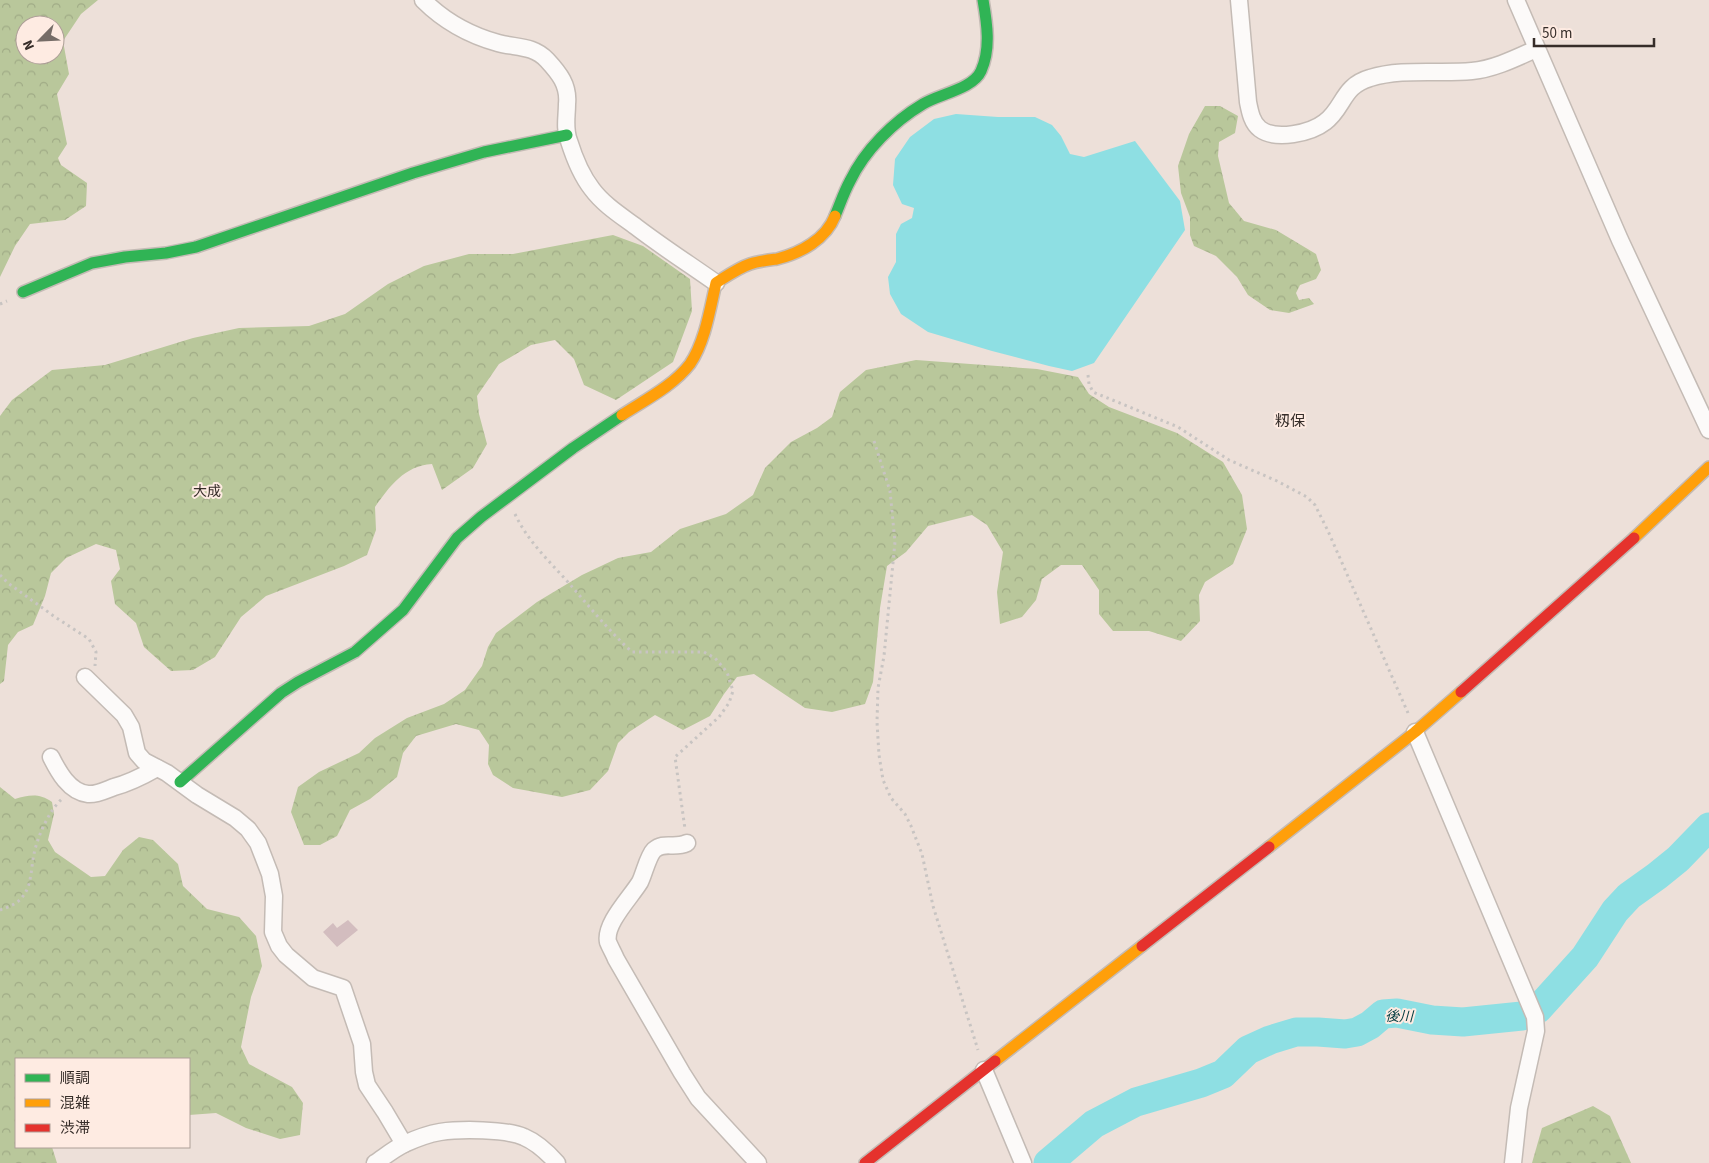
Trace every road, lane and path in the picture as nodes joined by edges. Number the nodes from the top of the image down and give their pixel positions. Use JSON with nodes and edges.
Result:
{"nodes":[{"id":1,"x":424,"y":0,"type":"edge"},
{"id":2,"x":983,"y":0,"type":"edge"},
{"id":3,"x":1239,"y":0,"type":"edge"},
{"id":4,"x":1516,"y":0,"type":"edge"},
{"id":5,"x":1536,"y":50,"type":"junction"},
{"id":6,"x":567,"y":135,"type":"junction"},
{"id":7,"x":716,"y":283,"type":"junction"},
{"id":8,"x":24,"y":292,"type":"dead end"},
{"id":9,"x":1088,"y":375,"type":"dead end"},
{"id":10,"x":1709,"y":430,"type":"edge"},
{"id":11,"x":874,"y":441,"type":"dead end"},
{"id":12,"x":1709,"y":467,"type":"edge"},
{"id":13,"x":508,"y":498,"type":"junction"},
{"id":14,"x":0,"y":575,"type":"edge"},
{"id":15,"x":85,"y":677,"type":"joint"},
{"id":16,"x":1415,"y":732,"type":"junction"},
{"id":17,"x":51,"y":757,"type":"dead end"},
{"id":18,"x":157,"y":768,"type":"junction"},
{"id":19,"x":180,"y":782,"type":"junction"},
{"id":20,"x":78,"y":790,"type":"junction"},
{"id":21,"x":687,"y":844,"type":"joint"},
{"id":22,"x":0,"y":910,"type":"edge"},
{"id":23,"x":984,"y":1070,"type":"junction"},
{"id":24,"x":404,"y":1144,"type":"junction"},
{"id":25,"x":375,"y":1163,"type":"edge"},
{"id":26,"x":557,"y":1163,"type":"edge"},
{"id":27,"x":758,"y":1163,"type":"edge"},
{"id":28,"x":865,"y":1163,"type":"edge"},
{"id":29,"x":1024,"y":1163,"type":"edge"},
{"id":30,"x":1512,"y":1163,"type":"edge"}],
"edges":[{"from":1,"to":6,"type":"street"},
{"from":2,"to":7,"type":"street"},
{"from":3,"to":5,"type":"street"},
{"from":4,"to":5,"type":"street"},
{"from":5,"to":10,"type":"street"},
{"from":6,"to":7,"type":"street"},
{"from":6,"to":8,"type":"street"},
{"from":7,"to":13,"type":"street"},
{"from":9,"to":16,"type":"path"},
{"from":11,"to":23,"type":"path"},
{"from":12,"to":16,"type":"street"},
{"from":13,"to":19,"type":"street"},
{"from":13,"to":21,"type":"path"},
{"from":14,"to":15,"type":"path"},
{"from":15,"to":18,"type":"street"},
{"from":16,"to":23,"type":"street"},
{"from":16,"to":30,"type":"street"},
{"from":17,"to":20,"type":"street"},
{"from":18,"to":19,"type":"street"},
{"from":18,"to":20,"type":"street"},
{"from":19,"to":24,"type":"street"},
{"from":20,"to":22,"type":"path"},
{"from":21,"to":27,"type":"street"},
{"from":23,"to":28,"type":"street"},
{"from":23,"to":29,"type":"street"},
{"from":24,"to":25,"type":"street"},
{"from":24,"to":26,"type":"street"}]}
